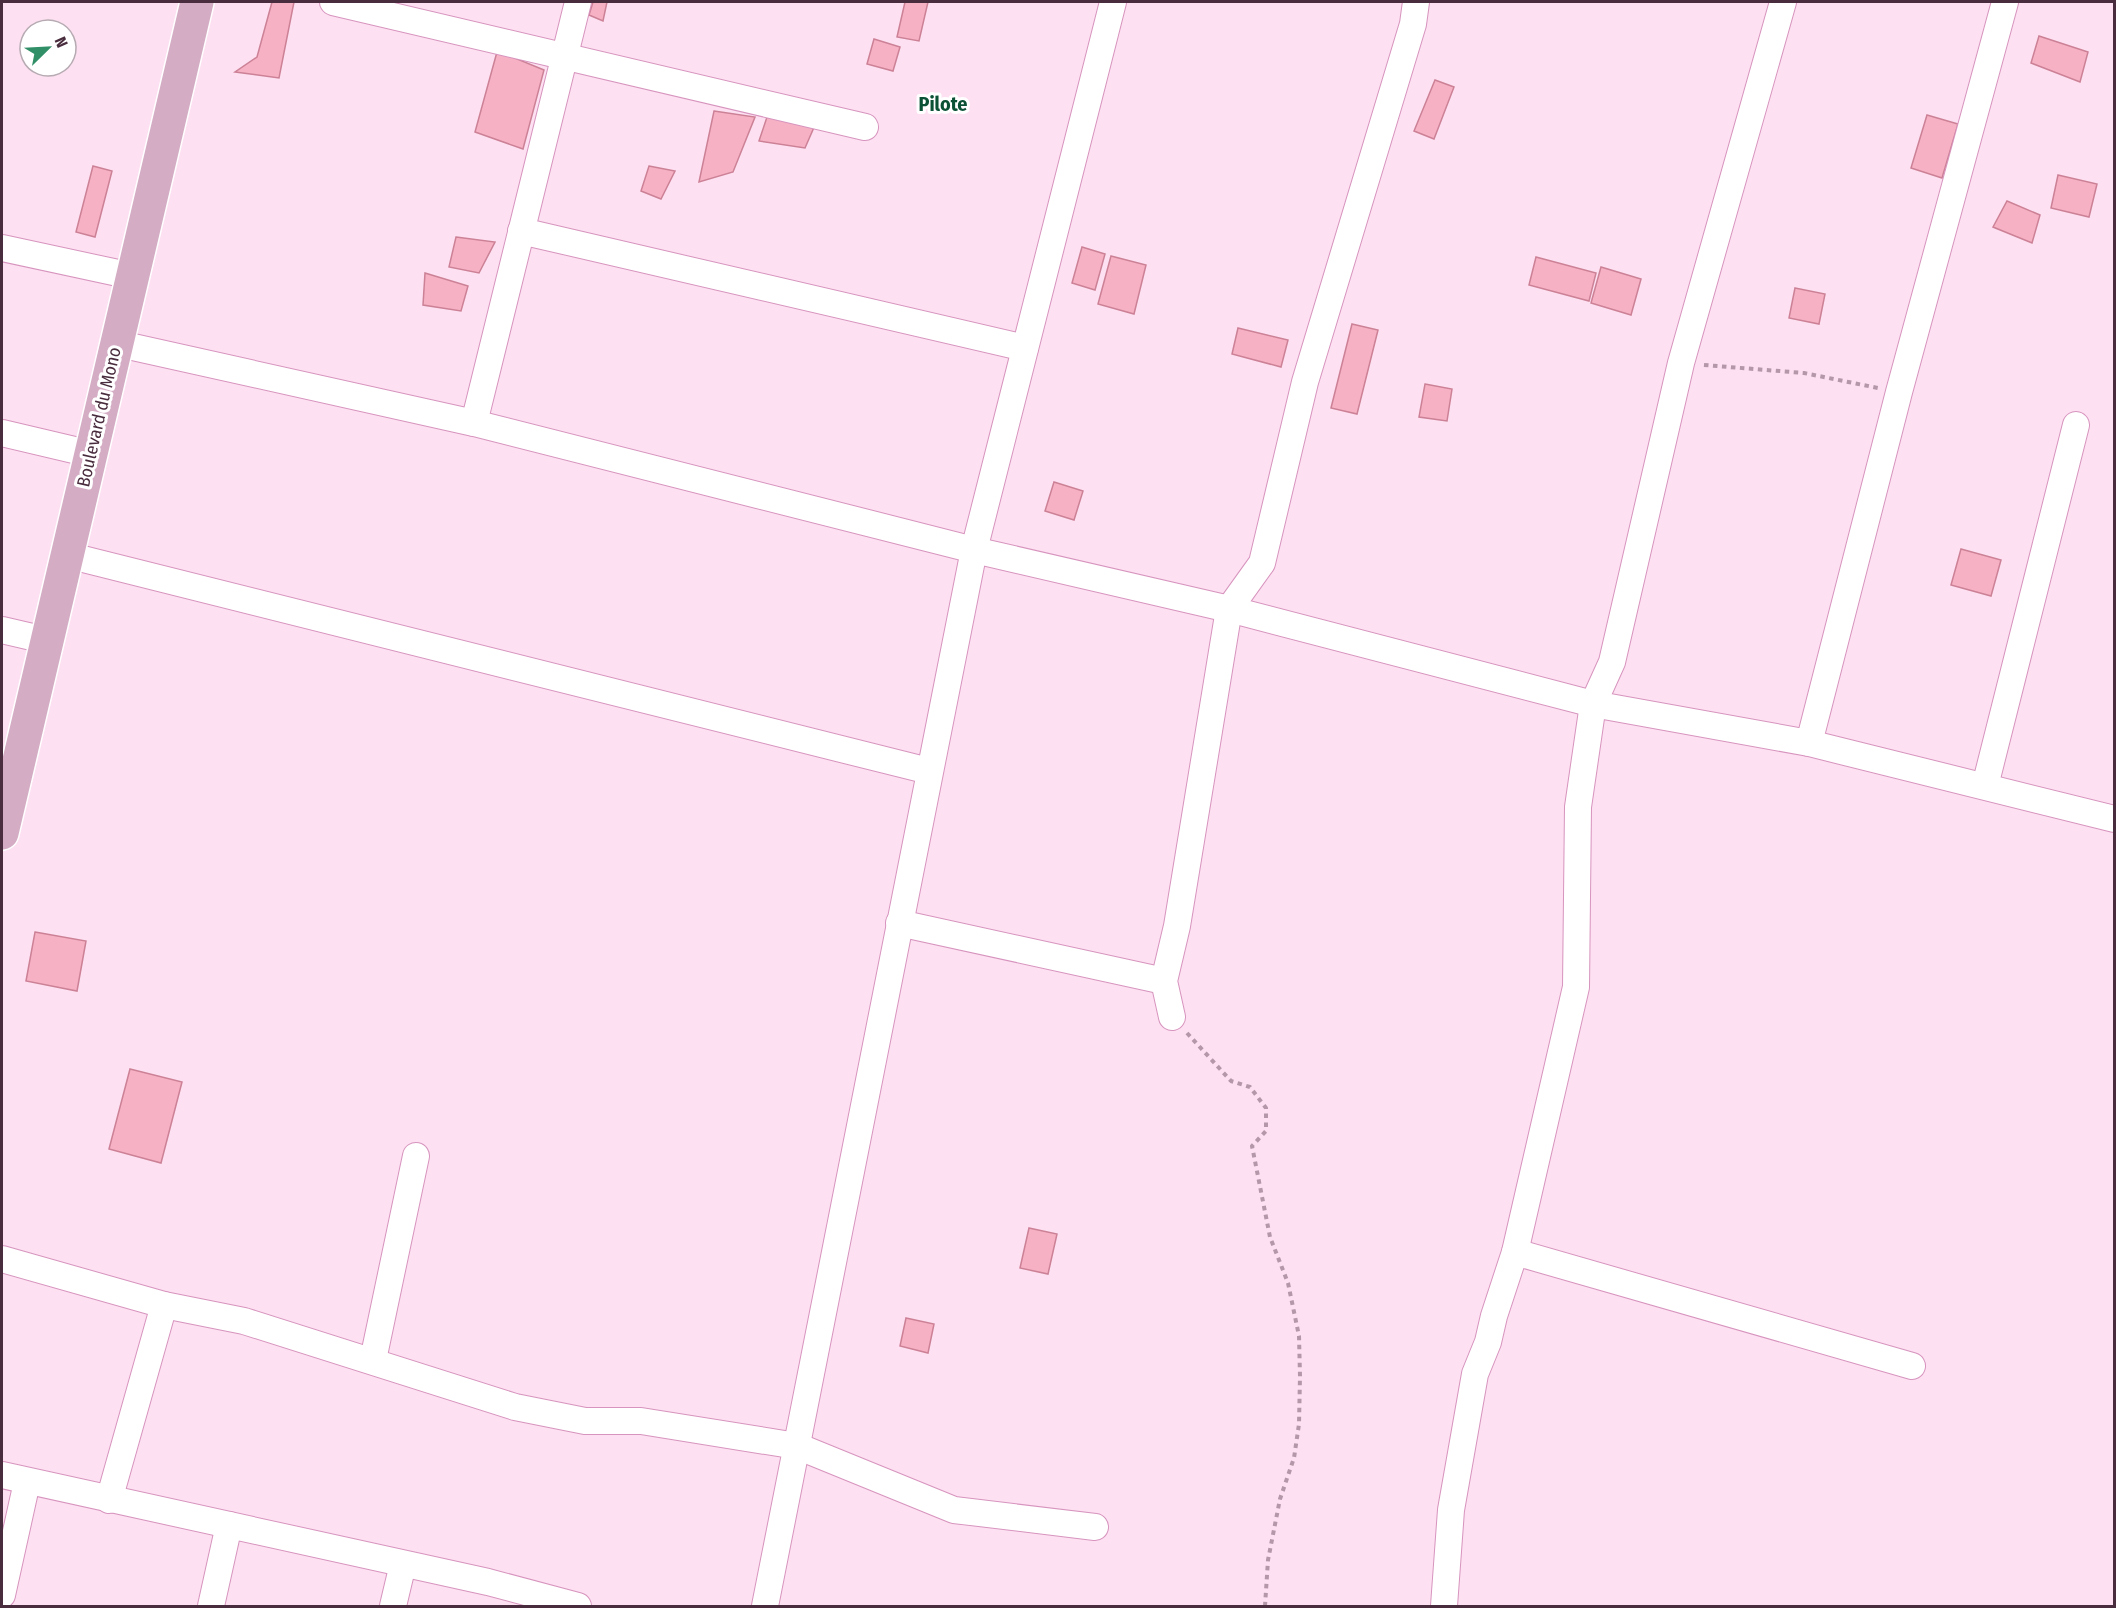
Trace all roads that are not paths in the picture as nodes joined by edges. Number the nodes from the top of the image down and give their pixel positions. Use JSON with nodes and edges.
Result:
{"nodes":[{"id":1,"x":196,"y":2,"type":"edge"},
{"id":2,"x":333,"y":2,"type":"edge"},
{"id":3,"x":578,"y":2,"type":"edge"},
{"id":4,"x":1113,"y":2,"type":"edge"},
{"id":5,"x":1416,"y":2,"type":"edge"},
{"id":6,"x":1783,"y":2,"type":"edge"},
{"id":7,"x":2005,"y":2,"type":"edge"},
{"id":8,"x":564,"y":56,"type":"junction"},
{"id":9,"x":865,"y":127,"type":"dead end"},
{"id":10,"x":521,"y":231,"type":"junction"},
{"id":11,"x":2,"y":248,"type":"edge"},
{"id":12,"x":132,"y":276,"type":"junction"},
{"id":13,"x":115,"y":343,"type":"junction"},
{"id":14,"x":1025,"y":348,"type":"junction"},
{"id":15,"x":474,"y":423,"type":"junction"},
{"id":16,"x":2076,"y":425,"type":"dead end"},
{"id":17,"x":2,"y":433,"type":"edge"},
{"id":18,"x":91,"y":454,"type":"junction"},
{"id":19,"x":974,"y":550,"type":"junction"},
{"id":20,"x":68,"y":555,"type":"junction"},
{"id":21,"x":1229,"y":609,"type":"junction"},
{"id":22,"x":2,"y":630,"type":"edge"},
{"id":23,"x":45,"y":640,"type":"junction"},
{"id":24,"x":1593,"y":704,"type":"junction"},
{"id":25,"x":1809,"y":743,"type":"junction"},
{"id":26,"x":929,"y":771,"type":"junction"},
{"id":27,"x":1985,"y":786,"type":"junction"},
{"id":28,"x":2115,"y":819,"type":"edge"},
{"id":29,"x":2,"y":833,"type":"edge"},
{"id":30,"x":899,"y":923,"type":"junction"},
{"id":31,"x":1164,"y":981,"type":"junction"},
{"id":32,"x":1172,"y":1017,"type":"road end"},
{"id":33,"x":416,"y":1156,"type":"dead end"},
{"id":34,"x":1515,"y":1252,"type":"junction"},
{"id":35,"x":2,"y":1259,"type":"edge"},
{"id":36,"x":164,"y":1305,"type":"junction"},
{"id":37,"x":373,"y":1360,"type":"junction"},
{"id":38,"x":1912,"y":1366,"type":"dead end"},
{"id":39,"x":797,"y":1446,"type":"junction"},
{"id":40,"x":2,"y":1475,"type":"edge"},
{"id":41,"x":27,"y":1482,"type":"junction"},
{"id":42,"x":109,"y":1500,"type":"junction"},
{"id":43,"x":229,"y":1525,"type":"junction"},
{"id":44,"x":1095,"y":1527,"type":"dead end"},
{"id":45,"x":403,"y":1564,"type":"junction"},
{"id":46,"x":2,"y":1594,"type":"edge"},
{"id":47,"x":211,"y":1606,"type":"edge"},
{"id":48,"x":393,"y":1606,"type":"edge"},
{"id":49,"x":578,"y":1606,"type":"edge"},
{"id":50,"x":765,"y":1606,"type":"edge"},
{"id":51,"x":1444,"y":1606,"type":"edge"}],
"edges":[{"from":1,"to":12,"type":"main road","name":"Boulevard du Mono"},
{"from":2,"to":8,"type":"street"},
{"from":3,"to":8,"type":"street"},
{"from":4,"to":14,"type":"street"},
{"from":5,"to":21,"type":"street"},
{"from":6,"to":24,"type":"street"},
{"from":7,"to":25,"type":"street"},
{"from":8,"to":9,"type":"street"},
{"from":8,"to":10,"type":"street"},
{"from":10,"to":14,"type":"street"},
{"from":10,"to":15,"type":"street"},
{"from":11,"to":12,"type":"street"},
{"from":12,"to":13,"type":"main road","name":"Boulevard du Mono"},
{"from":13,"to":15,"type":"street"},
{"from":13,"to":18,"type":"main road","name":"Boulevard du Mono"},
{"from":14,"to":19,"type":"street"},
{"from":15,"to":19,"type":"street"},
{"from":16,"to":27,"type":"street"},
{"from":17,"to":18,"type":"street"},
{"from":18,"to":20,"type":"main road","name":"Boulevard du Mono"},
{"from":19,"to":21,"type":"street"},
{"from":19,"to":26,"type":"street"},
{"from":20,"to":23,"type":"main road","name":"Boulevard du Mono"},
{"from":20,"to":26,"type":"street"},
{"from":21,"to":24,"type":"street"},
{"from":21,"to":31,"type":"street"},
{"from":22,"to":23,"type":"street"},
{"from":23,"to":29,"type":"main road","name":"Boulevard du Mono"},
{"from":24,"to":25,"type":"street"},
{"from":24,"to":34,"type":"street"},
{"from":25,"to":27,"type":"street"},
{"from":26,"to":30,"type":"street"},
{"from":27,"to":28,"type":"street"},
{"from":30,"to":31,"type":"street"},
{"from":30,"to":39,"type":"street"},
{"from":31,"to":32,"type":"street"},
{"from":33,"to":37,"type":"street"},
{"from":34,"to":38,"type":"street"},
{"from":34,"to":51,"type":"street"},
{"from":35,"to":36,"type":"street"},
{"from":36,"to":37,"type":"street"},
{"from":36,"to":42,"type":"street"},
{"from":37,"to":39,"type":"street"},
{"from":39,"to":44,"type":"street"},
{"from":39,"to":50,"type":"street"},
{"from":40,"to":41,"type":"street"},
{"from":41,"to":42,"type":"street"},
{"from":41,"to":46,"type":"street"},
{"from":42,"to":43,"type":"street"},
{"from":43,"to":45,"type":"street"},
{"from":43,"to":47,"type":"street"},
{"from":45,"to":48,"type":"street"},
{"from":45,"to":49,"type":"street"}]}
